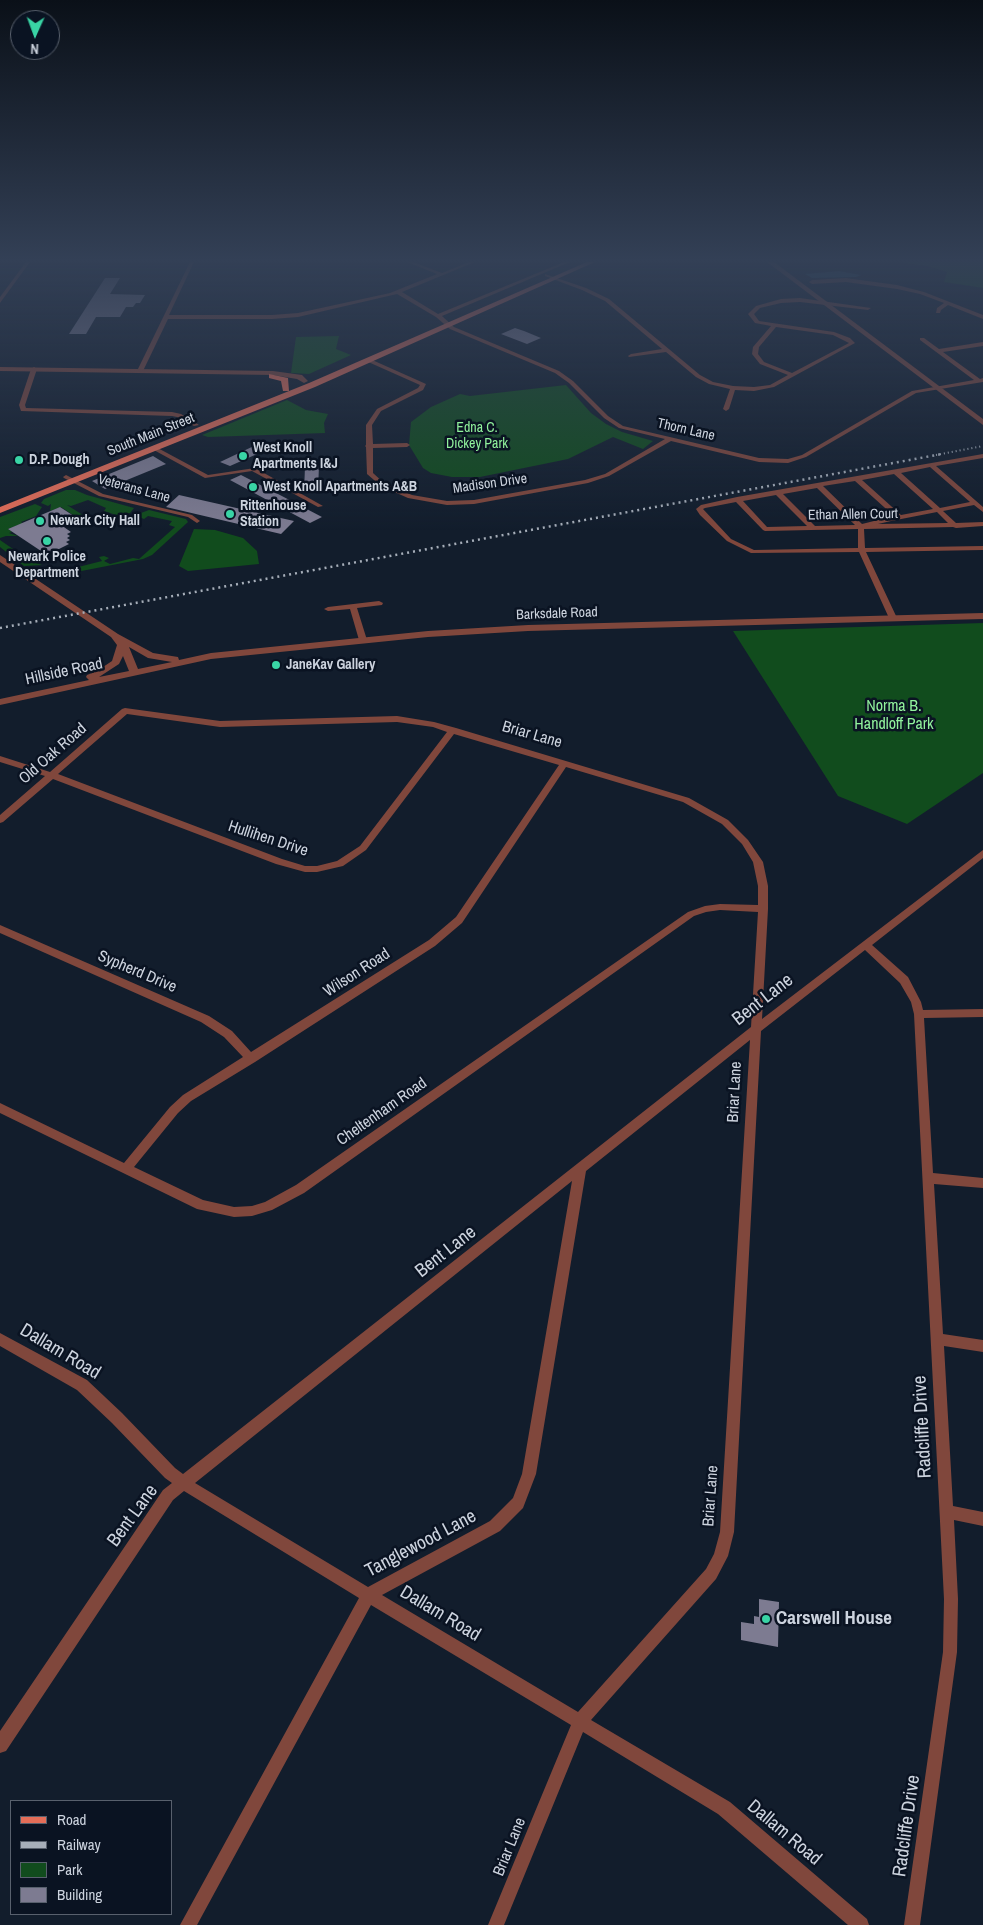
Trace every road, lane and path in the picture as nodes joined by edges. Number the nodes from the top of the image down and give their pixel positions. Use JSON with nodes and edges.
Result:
{"nodes":[{"id":1,"x":149,"y":352,"type":"edge"},
{"id":2,"x":375,"y":352,"type":"edge"},
{"id":3,"x":383,"y":352,"type":"edge"},
{"id":4,"x":509,"y":352,"type":"edge"},
{"id":5,"x":655,"y":352,"type":"edge"},
{"id":6,"x":668,"y":352,"type":"edge"},
{"id":7,"x":755,"y":352,"type":"edge"},
{"id":8,"x":837,"y":352,"type":"edge"},
{"id":9,"x":891,"y":352,"type":"edge"},
{"id":10,"x":939,"y":352,"type":"edge"},
{"id":11,"x":631,"y":356,"type":"dead end"},
{"id":12,"x":368,"y":360,"type":"junction"},
{"id":13,"x":0,"y":369,"type":"edge"},
{"id":14,"x":34,"y":369,"type":"junction"},
{"id":15,"x":140,"y":371,"type":"junction"},
{"id":16,"x":262,"y":374,"type":"junction"},
{"id":17,"x":793,"y":375,"type":"junction"},
{"id":18,"x":272,"y":376,"type":"junction"},
{"id":19,"x":981,"y":381,"type":"edge"},
{"id":20,"x":308,"y":383,"type":"junction"},
{"id":21,"x":733,"y":388,"type":"junction"},
{"id":22,"x":938,"y":388,"type":"junction"},
{"id":23,"x":286,"y":389,"type":"junction"},
{"id":24,"x":726,"y":409,"type":"dead end"},
{"id":25,"x":983,"y":423,"type":"edge"},
{"id":26,"x":196,"y":425,"type":"junction"},
{"id":27,"x":670,"y":439,"type":"junction"},
{"id":28,"x":158,"y":440,"type":"junction"},
{"id":29,"x":407,"y":444,"type":"dead end"},
{"id":30,"x":368,"y":446,"type":"junction"},
{"id":31,"x":154,"y":448,"type":"junction"},
{"id":32,"x":142,"y":450,"type":"junction"},
{"id":33,"x":983,"y":456,"type":"edge"},
{"id":34,"x":931,"y":465,"type":"junction"},
{"id":35,"x":895,"y":471,"type":"junction"},
{"id":36,"x":856,"y":478,"type":"junction"},
{"id":37,"x":70,"y":479,"type":"junction"},
{"id":38,"x":818,"y":485,"type":"junction"},
{"id":39,"x":777,"y":492,"type":"junction"},
{"id":40,"x":737,"y":499,"type":"junction"},
{"id":41,"x":0,"y":503,"type":"edge"},
{"id":42,"x":975,"y":503,"type":"junction"},
{"id":43,"x":320,"y":506,"type":"dead end"},
{"id":44,"x":0,"y":510,"type":"edge"},
{"id":45,"x":938,"y":510,"type":"junction"},
{"id":46,"x":983,"y":510,"type":"edge"},
{"id":47,"x":899,"y":517,"type":"junction"},
{"id":48,"x":197,"y":521,"type":"dead end"},
{"id":49,"x":983,"y":524,"type":"edge"},
{"id":50,"x":956,"y":526,"type":"junction"},
{"id":51,"x":813,"y":528,"type":"junction"},
{"id":52,"x":861,"y":528,"type":"junction"},
{"id":53,"x":983,"y":548,"type":"edge"},
{"id":54,"x":863,"y":551,"type":"junction"},
{"id":55,"x":0,"y":558,"type":"edge"},
{"id":56,"x":380,"y":602,"type":"dead end"},
{"id":57,"x":353,"y":606,"type":"junction"},
{"id":58,"x":328,"y":609,"type":"dead end"},
{"id":59,"x":983,"y":616,"type":"edge"},
{"id":60,"x":893,"y":618,"type":"junction"},
{"id":61,"x":114,"y":635,"type":"junction"},
{"id":62,"x":363,"y":640,"type":"junction"},
{"id":63,"x":122,"y":644,"type":"junction"},
{"id":64,"x":212,"y":656,"type":"junction"},
{"id":65,"x":134,"y":672,"type":"junction"},
{"id":66,"x":56,"y":690,"type":"junction"},
{"id":67,"x":0,"y":702,"type":"edge"},
{"id":68,"x":125,"y":711,"type":"joint"},
{"id":69,"x":453,"y":730,"type":"junction"},
{"id":70,"x":0,"y":759,"type":"edge"},
{"id":71,"x":565,"y":763,"type":"junction"},
{"id":72,"x":52,"y":775,"type":"junction"},
{"id":73,"x":0,"y":820,"type":"edge"},
{"id":74,"x":983,"y":853,"type":"edge"},
{"id":75,"x":763,"y":909,"type":"junction"},
{"id":76,"x":0,"y":929,"type":"edge"},
{"id":77,"x":866,"y":945,"type":"junction"},
{"id":78,"x":983,"y":1013,"type":"edge"},
{"id":79,"x":919,"y":1014,"type":"junction"},
{"id":80,"x":756,"y":1030,"type":"junction"},
{"id":81,"x":251,"y":1059,"type":"junction"},
{"id":82,"x":0,"y":1108,"type":"edge"},
{"id":83,"x":126,"y":1169,"type":"junction"},
{"id":84,"x":580,"y":1170,"type":"junction"},
{"id":85,"x":929,"y":1178,"type":"junction"},
{"id":86,"x":983,"y":1183,"type":"edge"},
{"id":87,"x":0,"y":1339,"type":"edge"},
{"id":88,"x":938,"y":1339,"type":"junction"},
{"id":89,"x":983,"y":1346,"type":"edge"},
{"id":90,"x":184,"y":1483,"type":"junction"},
{"id":91,"x":946,"y":1512,"type":"junction"},
{"id":92,"x":983,"y":1519,"type":"edge"},
{"id":93,"x":368,"y":1595,"type":"junction"},
{"id":94,"x":580,"y":1722,"type":"junction"},
{"id":95,"x":0,"y":1745,"type":"edge"},
{"id":96,"x":188,"y":1925,"type":"edge"},
{"id":97,"x":496,"y":1925,"type":"edge"},
{"id":98,"x":861,"y":1925,"type":"edge"},
{"id":99,"x":912,"y":1925,"type":"edge"}],
"edges":[{"from":1,"to":15,"type":"street"},
{"from":2,"to":20,"type":"main road"},
{"from":3,"to":12,"type":"main road"},
{"from":4,"to":27,"type":"street","name":"Thorn Lane"},
{"from":5,"to":11,"type":"street"},
{"from":6,"to":21,"type":"street"},
{"from":7,"to":17,"type":"street"},
{"from":8,"to":17,"type":"street"},
{"from":9,"to":22,"type":"street"},
{"from":10,"to":19,"type":"street"},
{"from":12,"to":20,"type":"main road"},
{"from":12,"to":30,"type":"street","name":"Madison Drive"},
{"from":13,"to":14,"type":"street"},
{"from":14,"to":15,"type":"street"},
{"from":14,"to":26,"type":"street"},
{"from":15,"to":16,"type":"street"},
{"from":16,"to":18,"type":"street"},
{"from":16,"to":20,"type":"street"},
{"from":17,"to":21,"type":"street"},
{"from":18,"to":20,"type":"street"},
{"from":18,"to":23,"type":"main road"},
{"from":19,"to":22,"type":"street","name":"Thorn Lane"},
{"from":20,"to":23,"type":"main road","name":"South Main Street"},
{"from":20,"to":31,"type":"main road","name":"South Main Street"},
{"from":21,"to":24,"type":"street"},
{"from":22,"to":25,"type":"street"},
{"from":22,"to":27,"type":"street","name":"Thorn Lane"},
{"from":23,"to":26,"type":"main road","name":"South Main Street"},
{"from":26,"to":28,"type":"main road","name":"South Main Street"},
{"from":27,"to":30,"type":"street","name":"Madison Drive"},
{"from":28,"to":31,"type":"main road"},
{"from":28,"to":32,"type":"main road","name":"South Main Street"},
{"from":29,"to":30,"type":"street"},
{"from":31,"to":32,"type":"main road","name":"South Main Street"},
{"from":31,"to":43,"type":"street"},
{"from":32,"to":37,"type":"main road","name":"South Main Street"},
{"from":33,"to":34,"type":"street"},
{"from":34,"to":35,"type":"street"},
{"from":34,"to":42,"type":"street"},
{"from":35,"to":36,"type":"street"},
{"from":35,"to":45,"type":"street"},
{"from":36,"to":38,"type":"street"},
{"from":36,"to":47,"type":"street"},
{"from":37,"to":41,"type":"main road","name":"South Main Street"},
{"from":37,"to":44,"type":"main road","name":"South Main Street"},
{"from":37,"to":48,"type":"street","name":"Veterans Lane"},
{"from":38,"to":39,"type":"street"},
{"from":38,"to":52,"type":"street"},
{"from":39,"to":40,"type":"street"},
{"from":39,"to":51,"type":"street"},
{"from":40,"to":51,"type":"street","name":"Ethan Allen Court"},
{"from":40,"to":54,"type":"street"},
{"from":42,"to":45,"type":"street"},
{"from":42,"to":46,"type":"street"},
{"from":45,"to":47,"type":"street"},
{"from":45,"to":50,"type":"street"},
{"from":47,"to":52,"type":"street"},
{"from":49,"to":50,"type":"street","name":"Ethan Allen Court"},
{"from":50,"to":52,"type":"street","name":"Ethan Allen Court"},
{"from":51,"to":52,"type":"street","name":"Ethan Allen Court"},
{"from":52,"to":54,"type":"street"},
{"from":53,"to":54,"type":"street"},
{"from":54,"to":60,"type":"street"},
{"from":55,"to":61,"type":"street"},
{"from":56,"to":57,"type":"street"},
{"from":57,"to":58,"type":"street"},
{"from":57,"to":62,"type":"street"},
{"from":59,"to":60,"type":"street","name":"Barksdale Road"},
{"from":60,"to":62,"type":"street","name":"Barksdale Road"},
{"from":61,"to":63,"type":"street"},
{"from":61,"to":64,"type":"street"},
{"from":62,"to":64,"type":"street","name":"Barksdale Road"},
{"from":63,"to":65,"type":"street"},
{"from":63,"to":66,"type":"street"},
{"from":64,"to":65,"type":"street","name":"Barksdale Road"},
{"from":65,"to":66,"type":"street","name":"Hillside Road"},
{"from":66,"to":67,"type":"street","name":"Hillside Road"},
{"from":68,"to":69,"type":"street","name":"Briar Lane"},
{"from":68,"to":72,"type":"street","name":"Old Oak Road"},
{"from":69,"to":71,"type":"street","name":"Briar Lane"},
{"from":69,"to":72,"type":"street","name":"Hullihen Drive"},
{"from":70,"to":72,"type":"street","name":"Hullihen Drive"},
{"from":71,"to":75,"type":"street","name":"Briar Lane"},
{"from":71,"to":81,"type":"street","name":"Wilson Road"},
{"from":72,"to":73,"type":"street","name":"Old Oak Road"},
{"from":74,"to":77,"type":"street","name":"Bent Lane"},
{"from":75,"to":80,"type":"street","name":"Briar Lane"},
{"from":75,"to":83,"type":"street","name":"Cheltenham Road"},
{"from":76,"to":81,"type":"street","name":"Sypherd Drive"},
{"from":77,"to":79,"type":"street","name":"Radcliffe Drive"},
{"from":77,"to":80,"type":"street","name":"Bent Lane"},
{"from":78,"to":79,"type":"street"},
{"from":79,"to":85,"type":"street","name":"Radcliffe Drive"},
{"from":80,"to":84,"type":"street","name":"Bent Lane"},
{"from":80,"to":94,"type":"street","name":"Briar Lane"},
{"from":81,"to":83,"type":"street","name":"Wilson Road"},
{"from":82,"to":83,"type":"street","name":"Cheltenham Road"},
{"from":84,"to":90,"type":"street","name":"Bent Lane"},
{"from":84,"to":93,"type":"street","name":"Tanglewood Lane"},
{"from":85,"to":86,"type":"street"},
{"from":85,"to":88,"type":"street","name":"Radcliffe Drive"},
{"from":87,"to":90,"type":"street","name":"Dallam Road"},
{"from":88,"to":89,"type":"street"},
{"from":88,"to":91,"type":"street","name":"Radcliffe Drive"},
{"from":90,"to":93,"type":"street","name":"Dallam Road"},
{"from":90,"to":95,"type":"street","name":"Bent Lane"},
{"from":91,"to":92,"type":"street"},
{"from":91,"to":99,"type":"street","name":"Radcliffe Drive"},
{"from":93,"to":94,"type":"street","name":"Dallam Road"},
{"from":93,"to":96,"type":"street","name":"Tanglewood Lane"},
{"from":94,"to":97,"type":"street","name":"Briar Lane"},
{"from":94,"to":98,"type":"street","name":"Dallam Road"}]}
